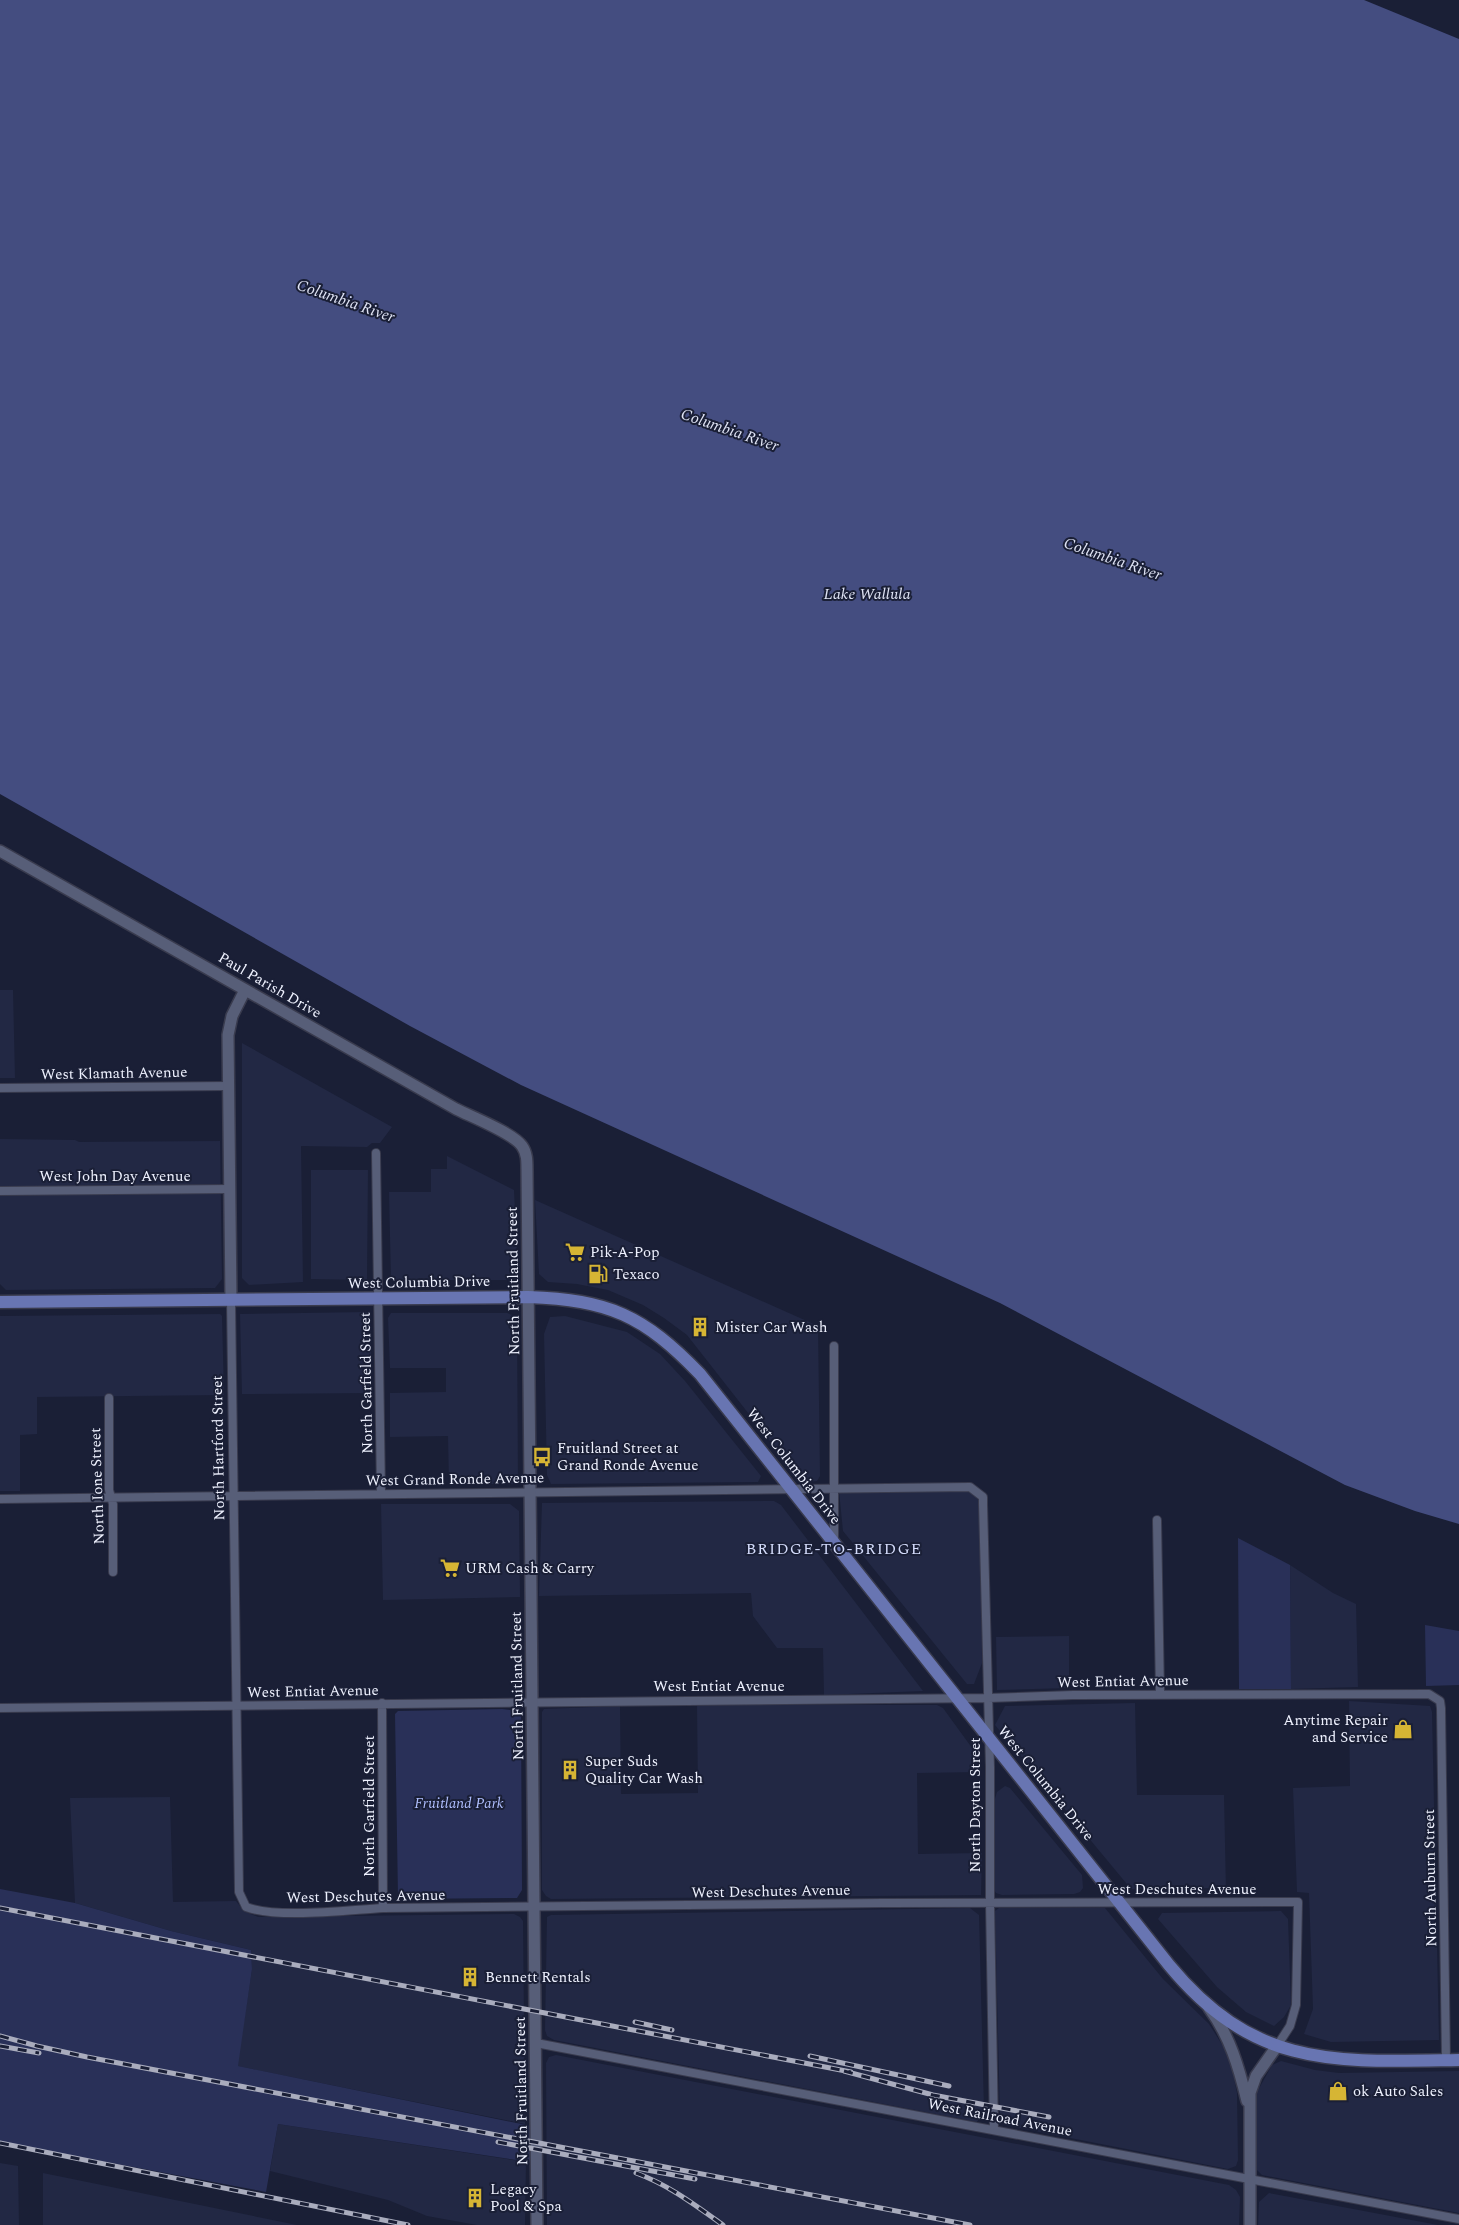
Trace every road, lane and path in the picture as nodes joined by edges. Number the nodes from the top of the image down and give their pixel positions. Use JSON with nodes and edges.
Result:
{"nodes":[{"id":1,"x":0,"y":851,"type":"edge"},
{"id":2,"x":245,"y":990,"type":"junction"},
{"id":3,"x":228,"y":1086,"type":"junction"},
{"id":4,"x":0,"y":1088,"type":"edge"},
{"id":5,"x":523,"y":1147,"type":"joint"},
{"id":6,"x":376,"y":1153,"type":"dead end"},
{"id":7,"x":230,"y":1189,"type":"junction"},
{"id":8,"x":0,"y":1191,"type":"edge"},
{"id":9,"x":528,"y":1297,"type":"junction"},
{"id":10,"x":378,"y":1299,"type":"junction"},
{"id":11,"x":231,"y":1300,"type":"junction"},
{"id":12,"x":0,"y":1302,"type":"edge"},
{"id":13,"x":834,"y":1346,"type":"dead end"},
{"id":14,"x":109,"y":1398,"type":"dead end"},
{"id":15,"x":970,"y":1487,"type":"joint"},
{"id":16,"x":834,"y":1488,"type":"junction"},
{"id":17,"x":791,"y":1489,"type":"junction"},
{"id":18,"x":530,"y":1492,"type":"junction"},
{"id":19,"x":381,"y":1494,"type":"junction"},
{"id":20,"x":234,"y":1496,"type":"junction"},
{"id":21,"x":111,"y":1497,"type":"junction"},
{"id":22,"x":0,"y":1499,"type":"edge"},
{"id":23,"x":1157,"y":1520,"type":"dead end"},
{"id":24,"x":834,"y":1543,"type":"junction"},
{"id":25,"x":113,"y":1572,"type":"dead end"},
{"id":26,"x":1160,"y":1694,"type":"junction"},
{"id":27,"x":956,"y":1697,"type":"junction"},
{"id":28,"x":1436,"y":1697,"type":"joint"},
{"id":29,"x":988,"y":1698,"type":"junction"},
{"id":30,"x":532,"y":1701,"type":"junction"},
{"id":31,"x":382,"y":1703,"type":"junction"},
{"id":32,"x":236,"y":1706,"type":"junction"},
{"id":33,"x":0,"y":1708,"type":"edge"},
{"id":34,"x":989,"y":1738,"type":"junction"},
{"id":35,"x":990,"y":1903,"type":"junction"},
{"id":36,"x":1120,"y":1903,"type":"junction"},
{"id":37,"x":246,"y":1907,"type":"joint"},
{"id":38,"x":534,"y":1907,"type":"junction"},
{"id":39,"x":383,"y":1908,"type":"junction"},
{"id":40,"x":1208,"y":2006,"type":"junction"},
{"id":41,"x":536,"y":2043,"type":"junction"},
{"id":42,"x":1277,"y":2046,"type":"junction"},
{"id":43,"x":1446,"y":2060,"type":"junction"},
{"id":44,"x":1459,"y":2060,"type":"edge"},
{"id":45,"x":1248,"y":2110,"type":"junction"},
{"id":46,"x":994,"y":2130,"type":"junction"},
{"id":47,"x":1249,"y":2179,"type":"junction"},
{"id":48,"x":1459,"y":2219,"type":"edge"},
{"id":49,"x":538,"y":2225,"type":"edge"},
{"id":50,"x":1250,"y":2225,"type":"edge"}],
"edges":[{"from":1,"to":2,"type":"street","name":"Paul Parish Drive"},
{"from":2,"to":3,"type":"street","name":"North Hartford Street"},
{"from":2,"to":5,"type":"street","name":"Paul Parish Drive"},
{"from":3,"to":4,"type":"street","name":"West Klamath Avenue"},
{"from":3,"to":7,"type":"street","name":"North Hartford Street"},
{"from":5,"to":9,"type":"street","name":"North Fruitland Street"},
{"from":6,"to":10,"type":"street","name":"North Garfield Street"},
{"from":7,"to":8,"type":"street","name":"West John Day Avenue"},
{"from":7,"to":11,"type":"street","name":"North Hartford Street"},
{"from":9,"to":10,"type":"main road","name":"West Columbia Drive"},
{"from":9,"to":17,"type":"main road","name":"West Columbia Drive"},
{"from":9,"to":18,"type":"street","name":"North Fruitland Street"},
{"from":10,"to":11,"type":"main road","name":"West Columbia Drive"},
{"from":10,"to":19,"type":"street","name":"North Garfield Street"},
{"from":11,"to":12,"type":"main road","name":"West Columbia Drive"},
{"from":11,"to":20,"type":"street","name":"North Hartford Street"},
{"from":13,"to":16,"type":"street"},
{"from":14,"to":21,"type":"street","name":"North Ione Street"},
{"from":15,"to":16,"type":"street","name":"West Grand Ronde Avenue"},
{"from":15,"to":29,"type":"street","name":"North Dayton Street"},
{"from":16,"to":17,"type":"street","name":"West Grand Ronde Avenue"},
{"from":16,"to":24,"type":"street"},
{"from":17,"to":18,"type":"street","name":"West Grand Ronde Avenue"},
{"from":17,"to":24,"type":"main road","name":"West Columbia Drive"},
{"from":18,"to":19,"type":"street","name":"West Grand Ronde Avenue"},
{"from":18,"to":30,"type":"street","name":"North Fruitland Street"},
{"from":19,"to":20,"type":"street","name":"West Grand Ronde Avenue"},
{"from":20,"to":21,"type":"street","name":"West Grand Ronde Avenue"},
{"from":20,"to":32,"type":"street","name":"North Hartford Street"},
{"from":21,"to":22,"type":"street","name":"West Grand Ronde Avenue"},
{"from":21,"to":25,"type":"street","name":"North Ione Street"},
{"from":23,"to":26,"type":"street"},
{"from":24,"to":27,"type":"main road","name":"West Columbia Drive"},
{"from":26,"to":28,"type":"street","name":"West Entiat Avenue"},
{"from":26,"to":29,"type":"street","name":"West Entiat Avenue"},
{"from":27,"to":29,"type":"street","name":"West Entiat Avenue"},
{"from":27,"to":30,"type":"street","name":"West Entiat Avenue"},
{"from":27,"to":34,"type":"main road","name":"West Columbia Drive"},
{"from":28,"to":43,"type":"street","name":"North Auburn Street"},
{"from":29,"to":34,"type":"street","name":"North Dayton Street"},
{"from":30,"to":31,"type":"street","name":"West Entiat Avenue"},
{"from":30,"to":38,"type":"street","name":"North Fruitland Street"},
{"from":31,"to":32,"type":"street","name":"West Entiat Avenue"},
{"from":31,"to":39,"type":"street","name":"North Garfield Street"},
{"from":32,"to":33,"type":"street","name":"West Entiat Avenue"},
{"from":32,"to":37,"type":"street","name":"North Hartford Street"},
{"from":34,"to":35,"type":"street","name":"North Dayton Street"},
{"from":34,"to":36,"type":"main road","name":"West Columbia Drive"},
{"from":35,"to":36,"type":"street","name":"West Deschutes Avenue"},
{"from":35,"to":38,"type":"street","name":"West Deschutes Avenue"},
{"from":35,"to":46,"type":"street","name":"North Dayton Street"},
{"from":36,"to":40,"type":"main road","name":"West Columbia Drive"},
{"from":36,"to":42,"type":"street","name":"West Deschutes Avenue"},
{"from":37,"to":39,"type":"street","name":"West Deschutes Avenue"},
{"from":38,"to":39,"type":"street","name":"West Deschutes Avenue"},
{"from":38,"to":41,"type":"street","name":"North Fruitland Street"},
{"from":40,"to":42,"type":"main road","name":"West Columbia Drive"},
{"from":40,"to":45,"type":"street"},
{"from":41,"to":46,"type":"street","name":"West Railroad Avenue"},
{"from":41,"to":49,"type":"street","name":"North Fruitland Street"},
{"from":42,"to":43,"type":"main road","name":"West Columbia Drive"},
{"from":42,"to":45,"type":"street"},
{"from":43,"to":44,"type":"main road","name":"West Columbia Drive"},
{"from":45,"to":47,"type":"street"},
{"from":46,"to":47,"type":"street","name":"West Railroad Avenue"},
{"from":47,"to":48,"type":"street","name":"West Railroad Avenue"},
{"from":47,"to":50,"type":"street"}]}
